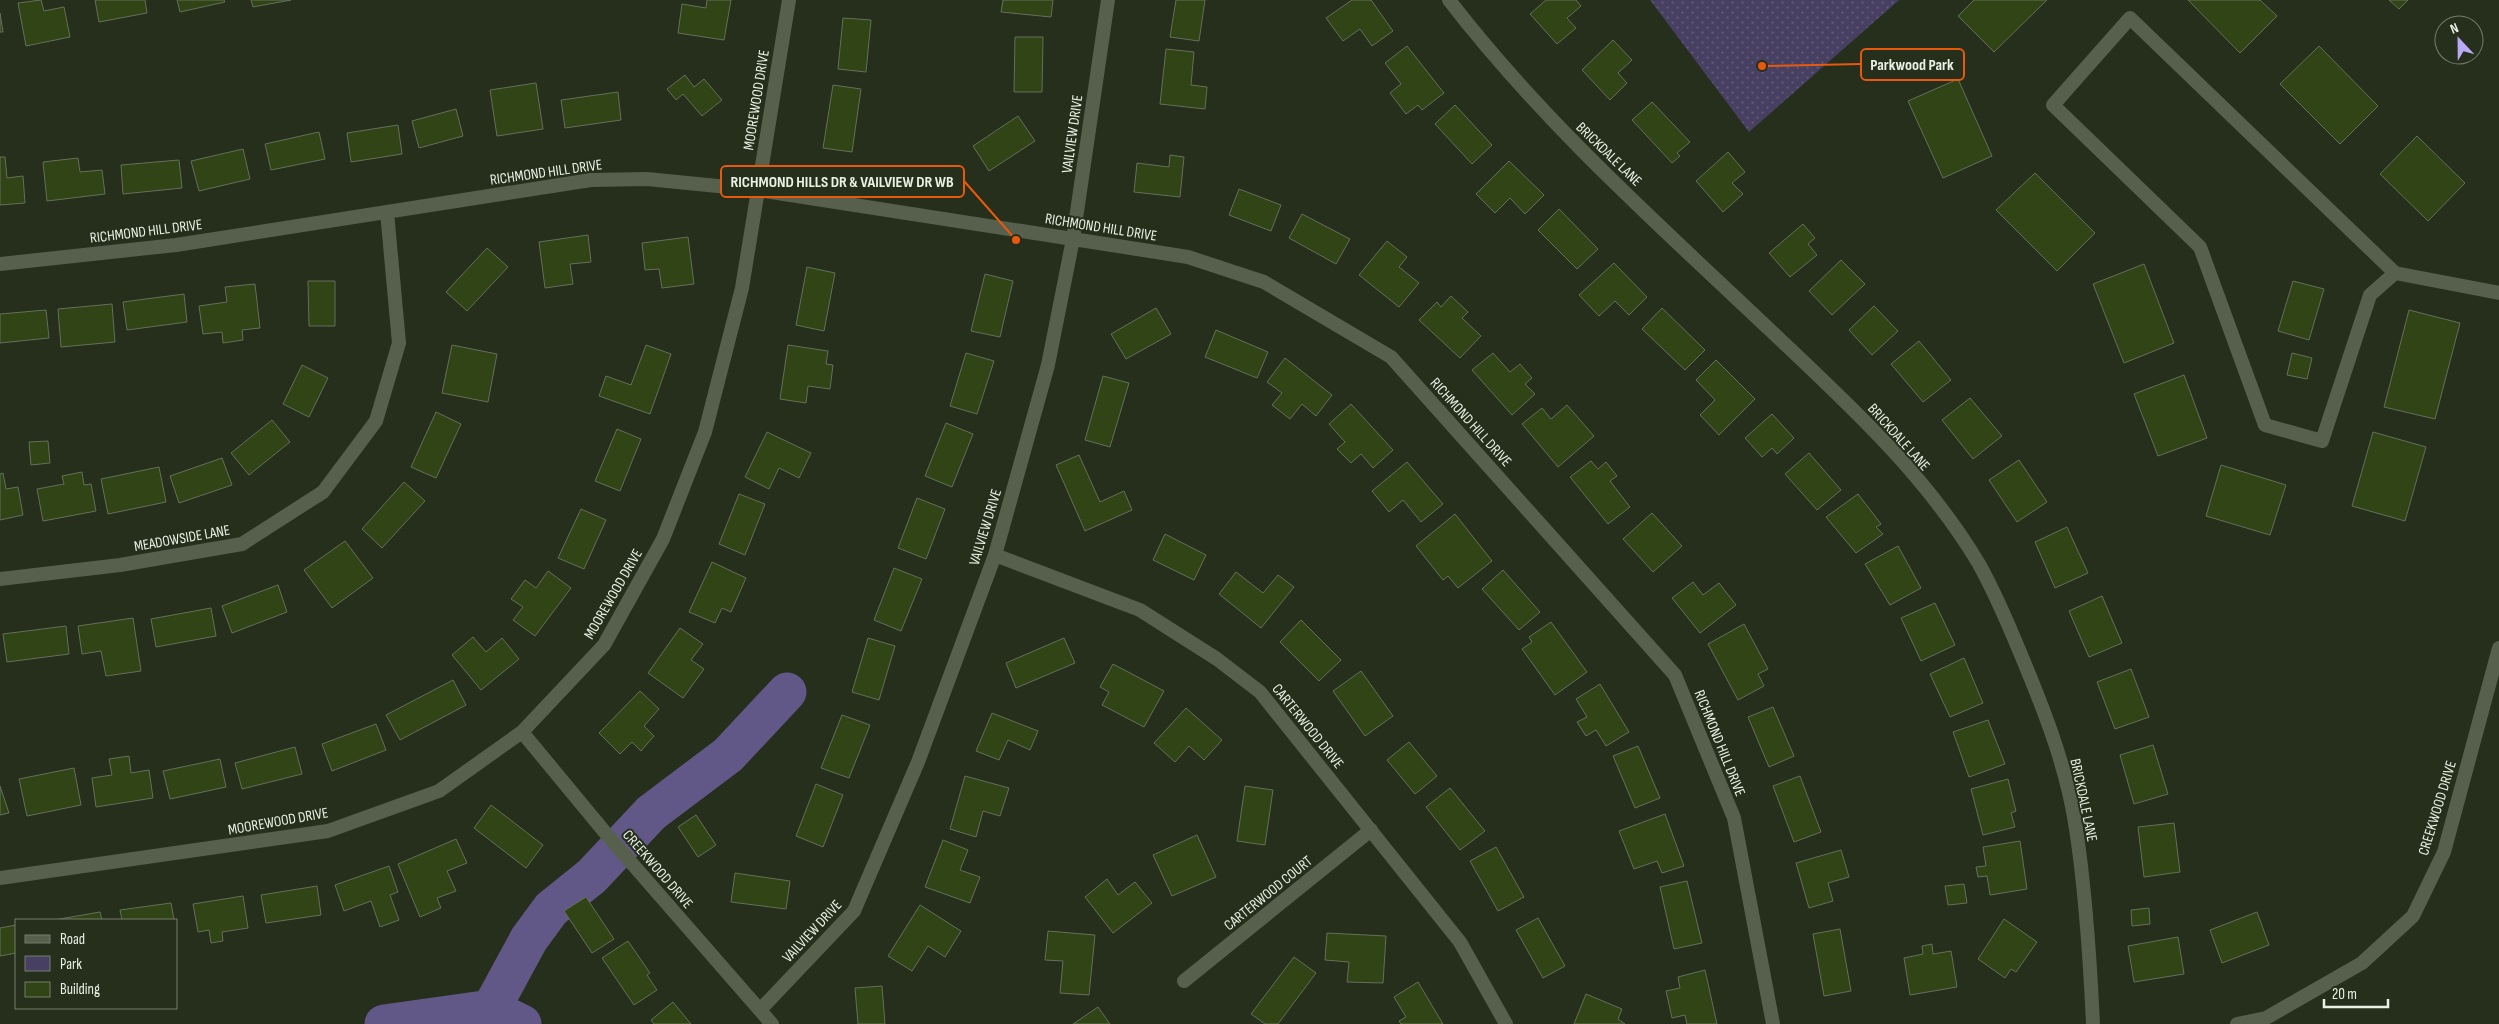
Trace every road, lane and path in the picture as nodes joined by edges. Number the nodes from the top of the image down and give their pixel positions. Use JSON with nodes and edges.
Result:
{"nodes":[{"id":1,"x":789,"y":0,"type":"edge"},
{"id":2,"x":1108,"y":0,"type":"edge"},
{"id":3,"x":1448,"y":0,"type":"edge"},
{"id":4,"x":758,"y":190,"type":"junction"},
{"id":5,"x":387,"y":212,"type":"junction"},
{"id":6,"x":1073,"y":239,"type":"junction"},
{"id":7,"x":0,"y":264,"type":"edge"},
{"id":8,"x":2395,"y":273,"type":"junction"},
{"id":9,"x":2499,"y":293,"type":"edge"},
{"id":10,"x":995,"y":555,"type":"junction"},
{"id":11,"x":0,"y":579,"type":"edge"},
{"id":12,"x":2499,"y":648,"type":"edge"},
{"id":13,"x":522,"y":732,"type":"junction"},
{"id":14,"x":1371,"y":830,"type":"junction"},
{"id":15,"x":0,"y":878,"type":"edge"},
{"id":16,"x":1184,"y":982,"type":"dead end"},
{"id":17,"x":760,"y":1010,"type":"junction"},
{"id":18,"x":772,"y":1024,"type":"edge"},
{"id":19,"x":1506,"y":1024,"type":"edge"},
{"id":20,"x":1773,"y":1024,"type":"edge"},
{"id":21,"x":2093,"y":1024,"type":"edge"},
{"id":22,"x":2237,"y":1024,"type":"edge"}],
"edges":[{"from":1,"to":4,"type":"street","name":"MOOREWOOD DRIVE"},
{"from":2,"to":6,"type":"street","name":"VAILVIEW DRIVE"},
{"from":3,"to":21,"type":"street","name":"BRICKDALE LANE"},
{"from":4,"to":5,"type":"street","name":"RICHMOND HILL DRIVE"},
{"from":4,"to":6,"type":"street","name":"RICHMOND HILL DRIVE"},
{"from":4,"to":13,"type":"street","name":"MOOREWOOD DRIVE"},
{"from":5,"to":7,"type":"street","name":"RICHMOND HILL DRIVE"},
{"from":5,"to":11,"type":"street","name":"MEADOWSIDE LANE"},
{"from":6,"to":10,"type":"street","name":"VAILVIEW DRIVE"},
{"from":6,"to":20,"type":"street","name":"RICHMOND HILL DRIVE"},
{"from":8,"to":8,"type":"street"},
{"from":8,"to":9,"type":"street"},
{"from":10,"to":14,"type":"street","name":"CARTERWOOD DRIVE"},
{"from":10,"to":17,"type":"street","name":"VAILVIEW DRIVE"},
{"from":12,"to":22,"type":"street","name":"CREEKWOOD DRIVE"},
{"from":13,"to":15,"type":"street","name":"MOOREWOOD DRIVE"},
{"from":13,"to":17,"type":"street","name":"CREEKWOOD DRIVE"},
{"from":14,"to":16,"type":"street","name":"CARTERWOOD COURT"},
{"from":14,"to":19,"type":"street","name":"CARTERWOOD DRIVE"},
{"from":17,"to":18,"type":"street","name":"CREEKWOOD DRIVE"}]}
